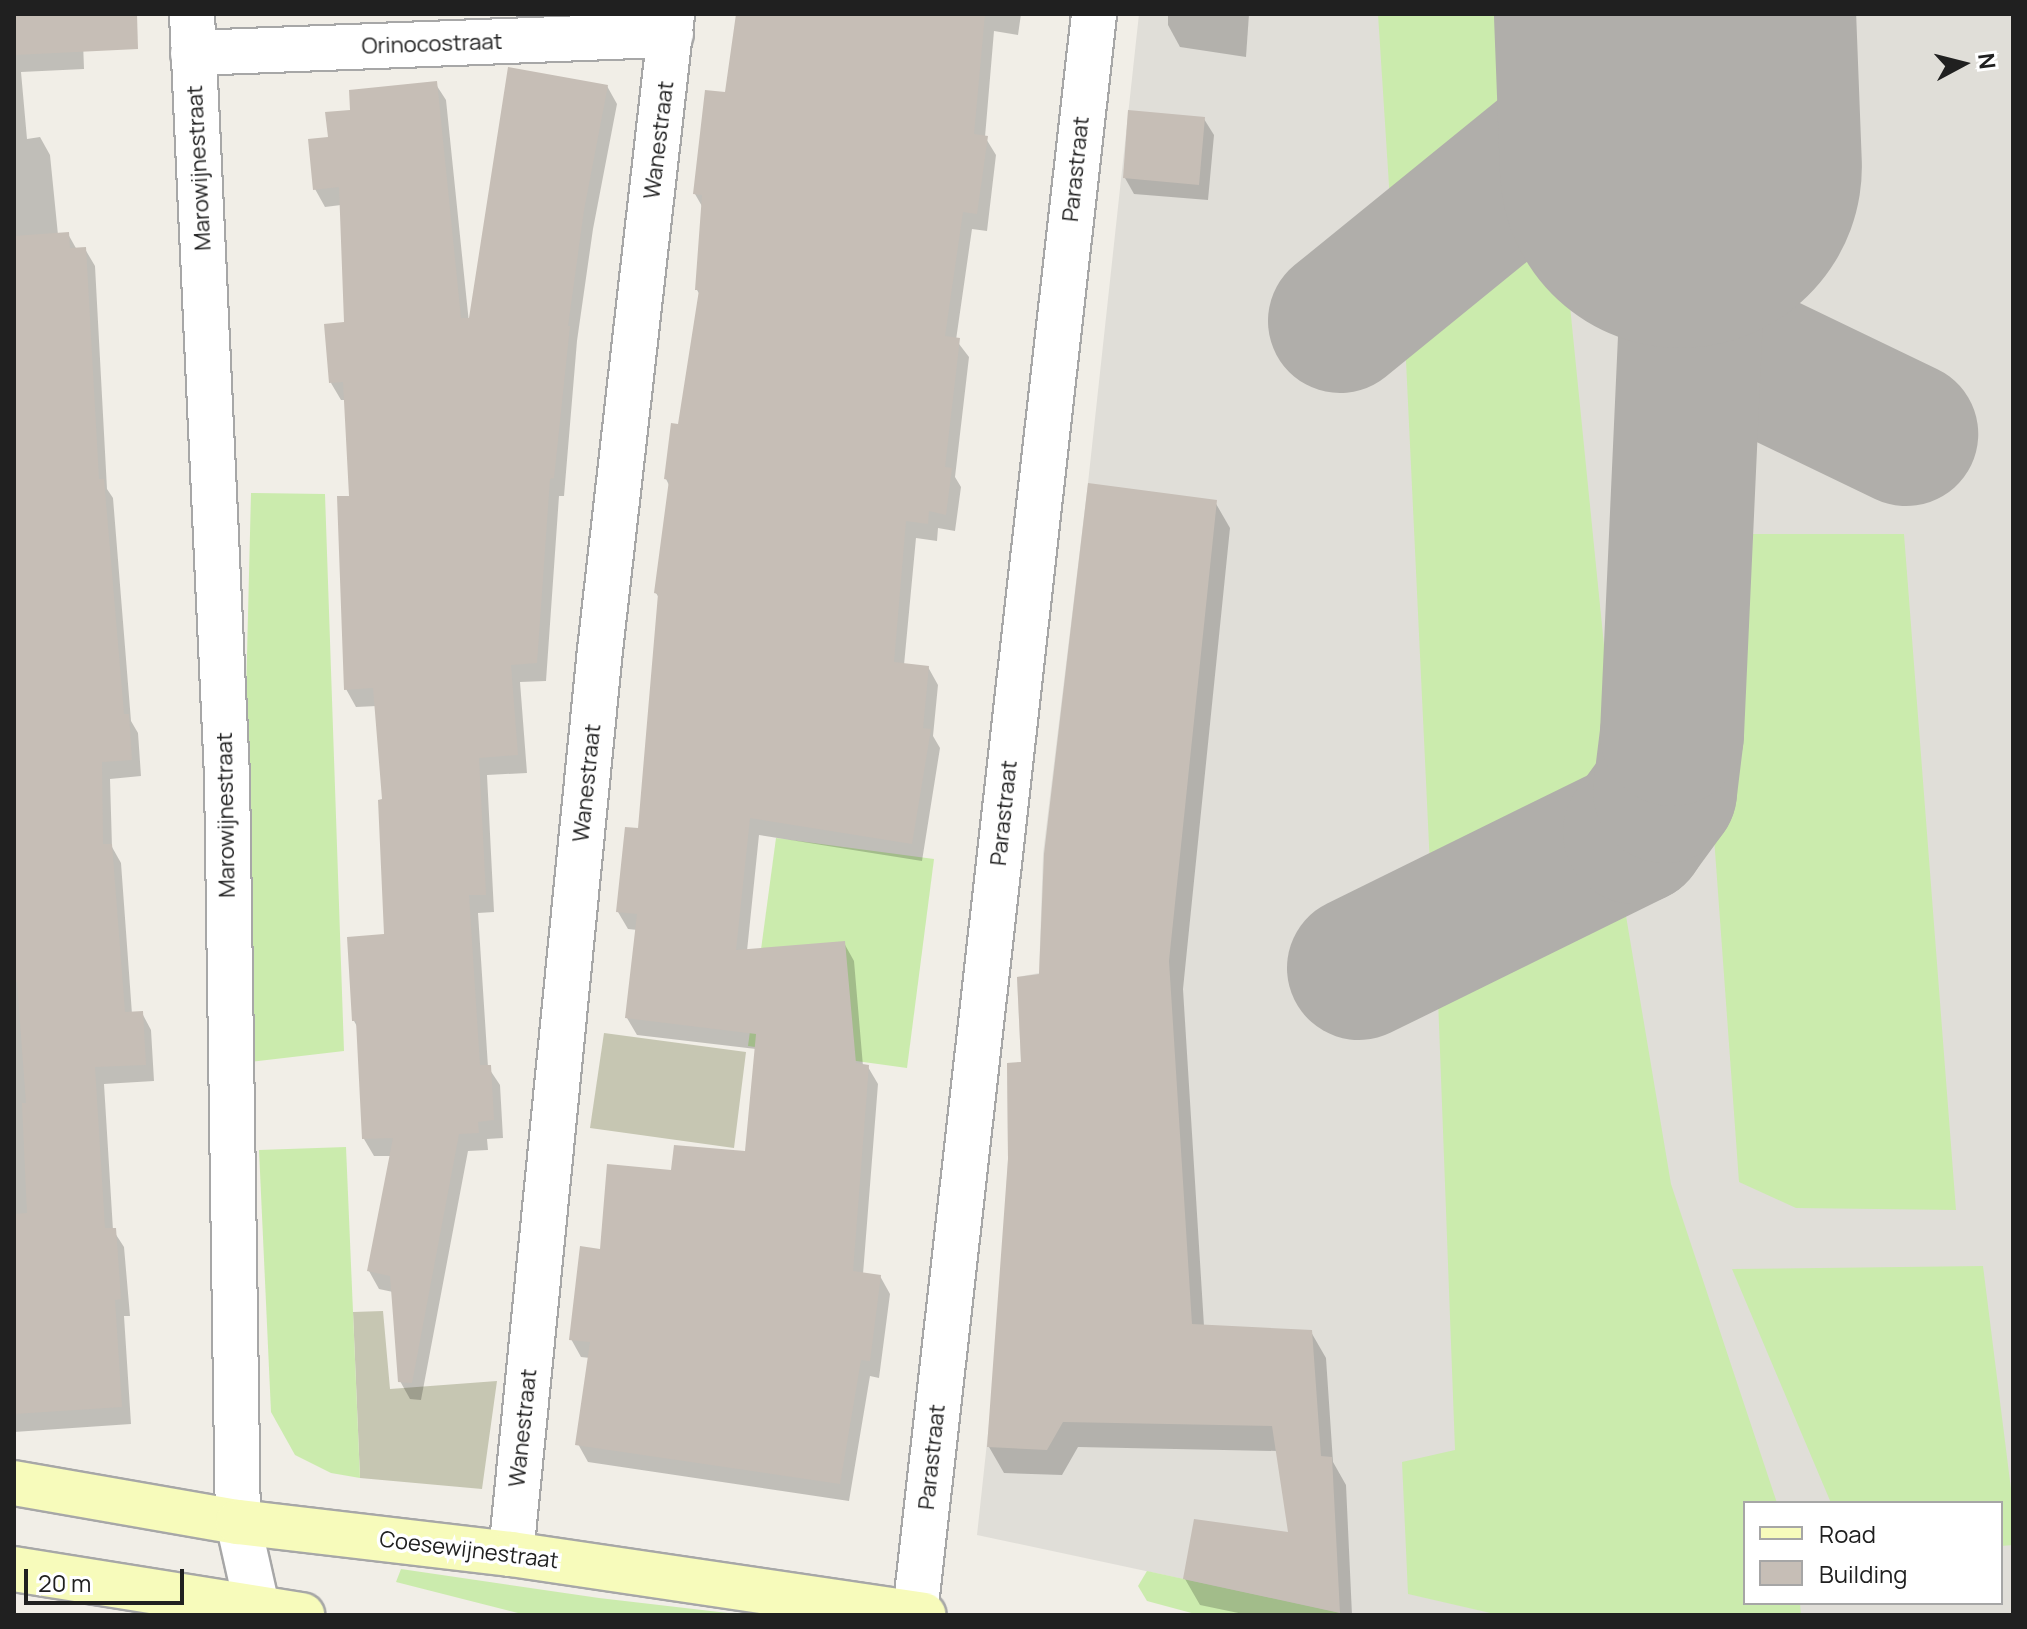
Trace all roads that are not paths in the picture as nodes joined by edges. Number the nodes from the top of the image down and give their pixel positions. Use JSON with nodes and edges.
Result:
{"nodes":[{"id":1,"x":1094,"y":14,"type":"edge"},
{"id":2,"x":672,"y":24,"type":"edge"},
{"id":3,"x":193,"y":34,"type":"edge"},
{"id":4,"x":14,"y":1483,"type":"edge"},
{"id":5,"x":238,"y":1522,"type":"junction"},
{"id":6,"x":511,"y":1554,"type":"junction"},
{"id":7,"x":14,"y":1569,"type":"edge"},
{"id":8,"x":259,"y":1612,"type":"edge"},
{"id":9,"x":919,"y":1614,"type":"edge"},
{"id":10,"x":302,"y":1615,"type":"edge"}],
"edges":[{"from":1,"to":9,"type":"street","name":"Parastraat"},
{"from":2,"to":3,"type":"street","name":"Orinocostraat"},
{"from":2,"to":6,"type":"street","name":"Wanestraat"},
{"from":3,"to":5,"type":"street","name":"Marowijnestraat"},
{"from":4,"to":5,"type":"main road","name":"Coesewijnestraat"},
{"from":5,"to":6,"type":"main road","name":"Coesewijnestraat"},
{"from":5,"to":8,"type":"street","name":"Marowijnestraat"},
{"from":6,"to":9,"type":"main road","name":"Coesewijnestraat"},
{"from":7,"to":8,"type":"main road"},
{"from":8,"to":10,"type":"main road"}]}
